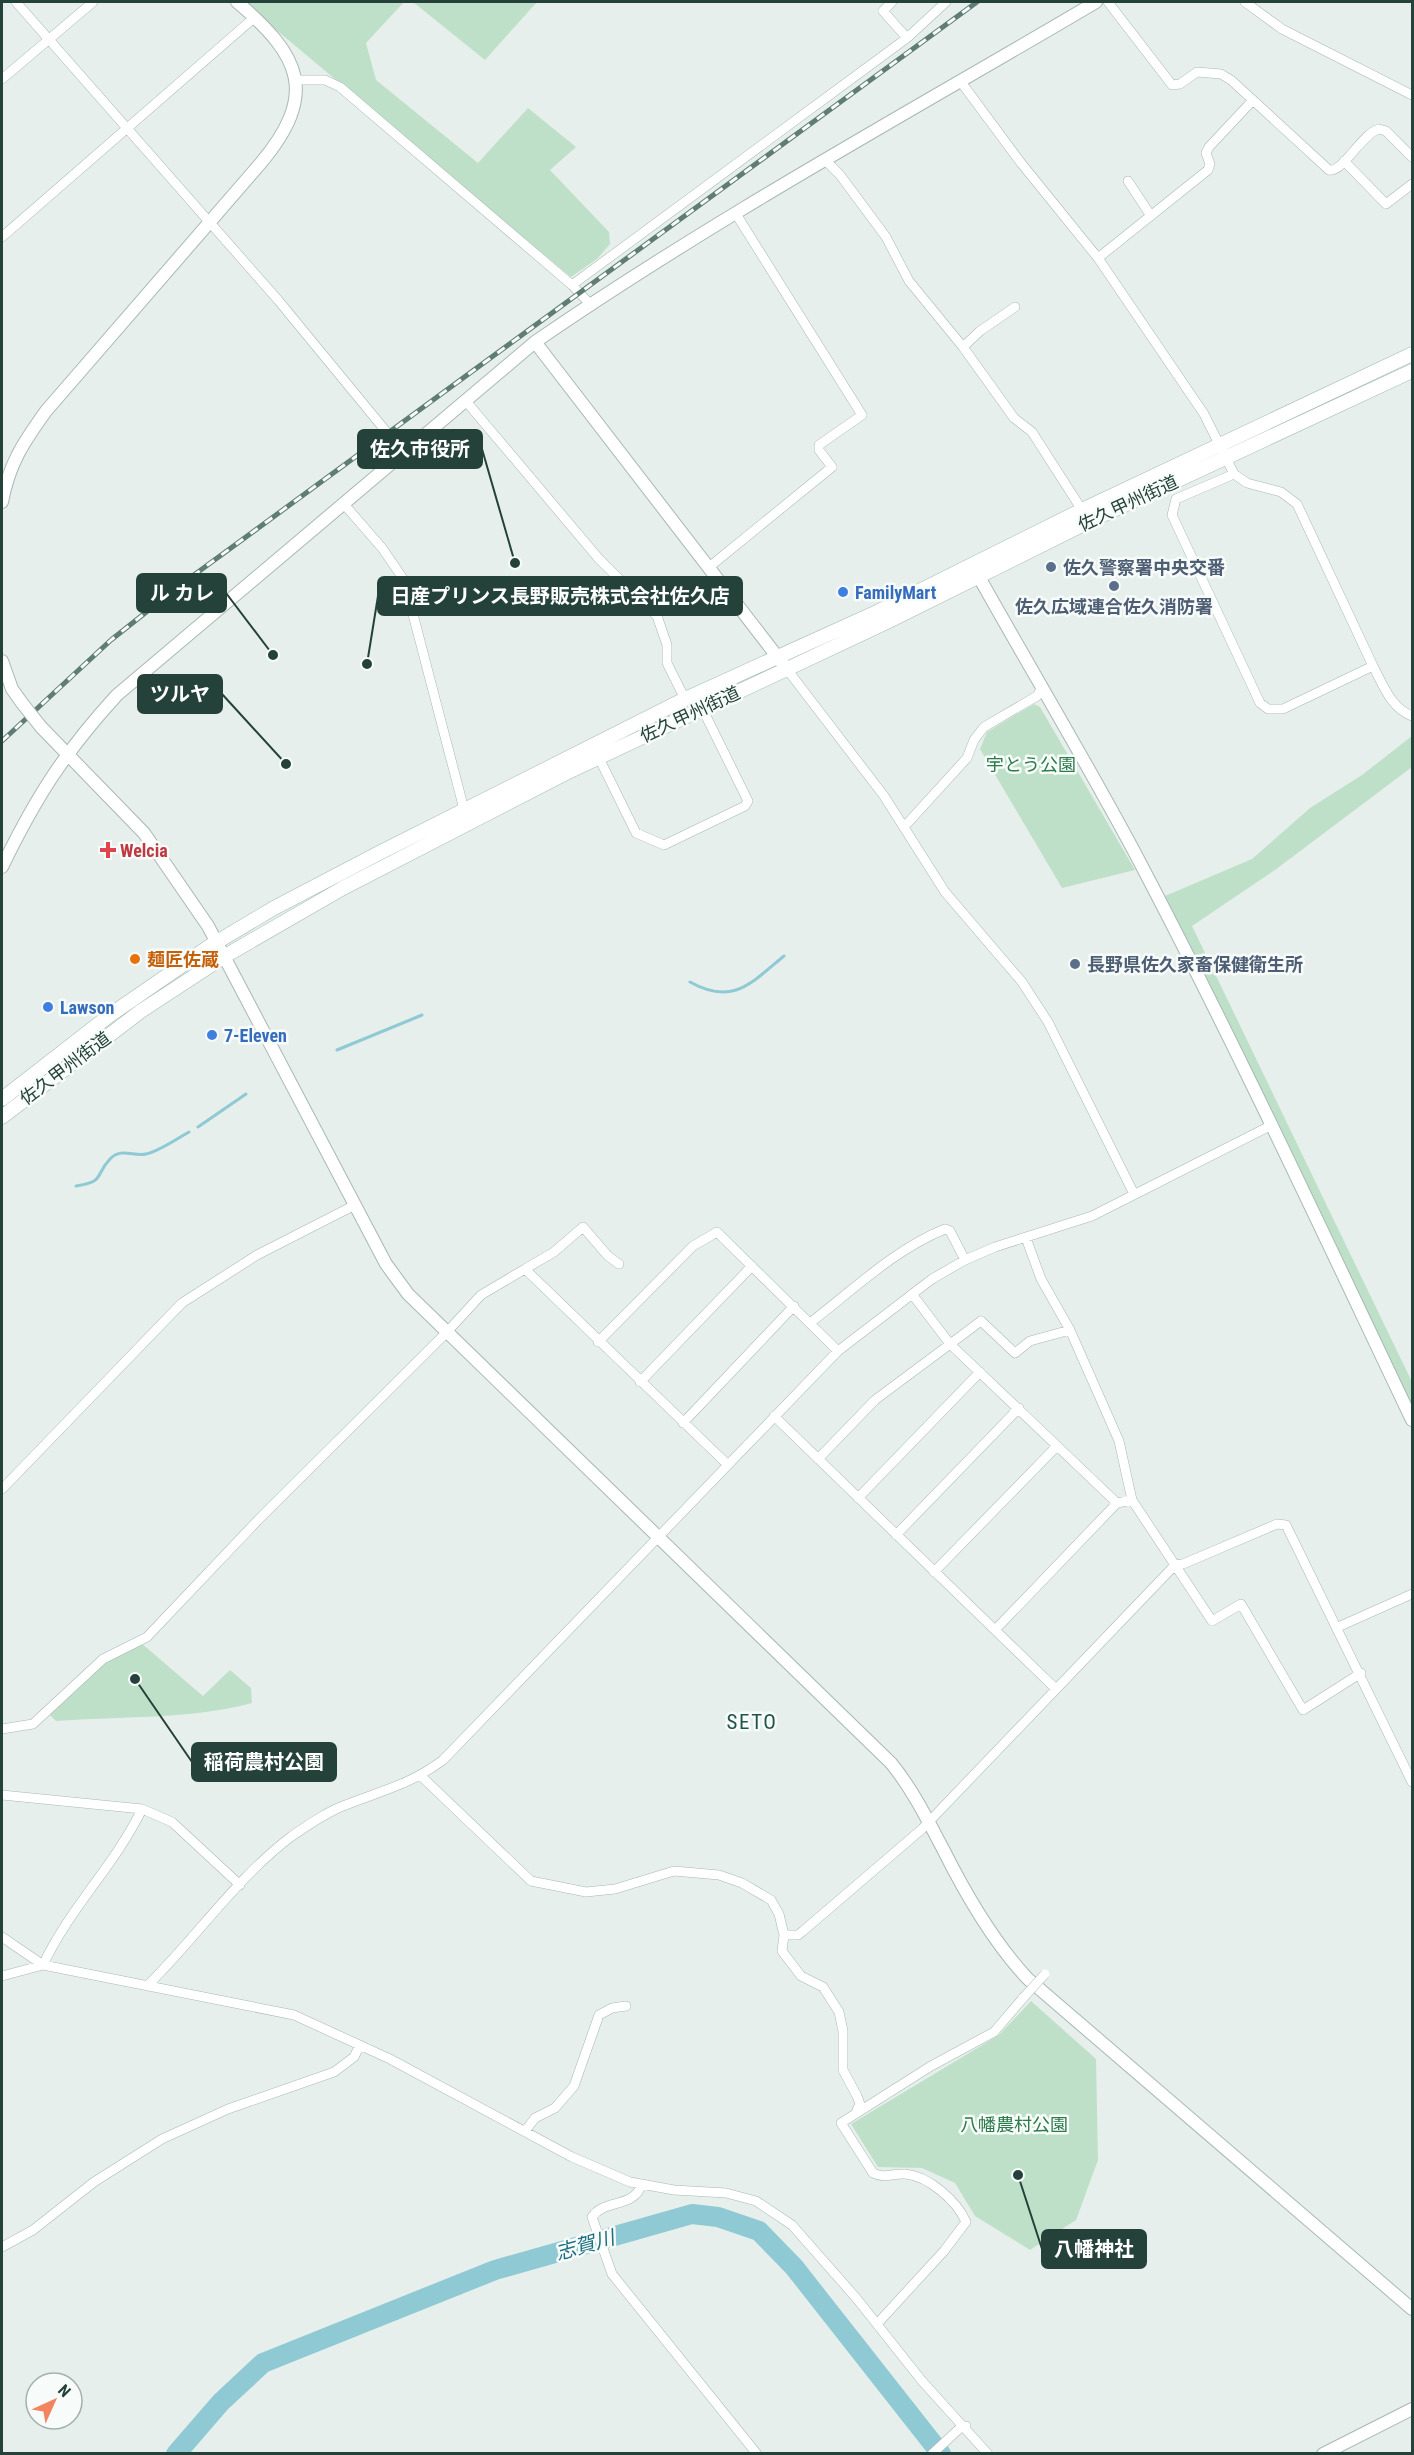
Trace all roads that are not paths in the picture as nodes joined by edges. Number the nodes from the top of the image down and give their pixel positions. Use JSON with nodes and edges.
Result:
{"nodes":[{"id":1,"x":16,"y":2,"type":"edge"},
{"id":2,"x":93,"y":2,"type":"edge"},
{"id":3,"x":237,"y":2,"type":"edge"},
{"id":4,"x":892,"y":2,"type":"edge"},
{"id":5,"x":946,"y":2,"type":"edge"},
{"id":6,"x":1096,"y":2,"type":"edge"},
{"id":7,"x":1108,"y":2,"type":"edge"},
{"id":8,"x":1245,"y":2,"type":"edge"},
{"id":9,"x":255,"y":17,"type":"junction"},
{"id":10,"x":907,"y":38,"type":"junction"},
{"id":11,"x":50,"y":40,"type":"junction"},
{"id":12,"x":2,"y":80,"type":"edge"},
{"id":13,"x":295,"y":80,"type":"junction"},
{"id":14,"x":961,"y":82,"type":"junction"},
{"id":15,"x":1413,"y":95,"type":"edge"},
{"id":16,"x":1253,"y":100,"type":"junction"},
{"id":17,"x":127,"y":128,"type":"junction"},
{"id":18,"x":1413,"y":157,"type":"edge"},
{"id":19,"x":826,"y":161,"type":"junction"},
{"id":20,"x":1344,"y":161,"type":"junction"},
{"id":21,"x":1128,"y":181,"type":"dead end"},
{"id":22,"x":1413,"y":184,"type":"edge"},
{"id":23,"x":736,"y":214,"type":"junction"},
{"id":24,"x":1151,"y":216,"type":"junction"},
{"id":25,"x":210,"y":221,"type":"junction"},
{"id":26,"x":2,"y":237,"type":"edge"},
{"id":27,"x":1098,"y":258,"type":"junction"},
{"id":28,"x":572,"y":285,"type":"junction"},
{"id":29,"x":590,"y":304,"type":"junction"},
{"id":30,"x":1015,"y":307,"type":"dead end"},
{"id":31,"x":535,"y":342,"type":"junction"},
{"id":32,"x":963,"y":347,"type":"junction"},
{"id":33,"x":1413,"y":354,"type":"edge"},
{"id":34,"x":1413,"y":371,"type":"edge"},
{"id":35,"x":465,"y":400,"type":"junction"},
{"id":36,"x":1224,"y":451,"type":"junction"},
{"id":37,"x":403,"y":452,"type":"junction"},
{"id":38,"x":1234,"y":474,"type":"junction"},
{"id":39,"x":2,"y":502,"type":"edge"},
{"id":40,"x":343,"y":503,"type":"junction"},
{"id":41,"x":1082,"y":510,"type":"junction"},
{"id":42,"x":708,"y":568,"type":"junction"},
{"id":43,"x":980,"y":577,"type":"junction"},
{"id":44,"x":2,"y":661,"type":"edge"},
{"id":45,"x":781,"y":663,"type":"junction"},
{"id":46,"x":1373,"y":666,"type":"junction"},
{"id":47,"x":1041,"y":689,"type":"junction"},
{"id":48,"x":685,"y":699,"type":"junction"},
{"id":49,"x":702,"y":708,"type":"junction"},
{"id":50,"x":1413,"y":716,"type":"edge"},
{"id":51,"x":595,"y":751,"type":"junction"},
{"id":52,"x":67,"y":754,"type":"junction"},
{"id":53,"x":464,"y":808,"type":"junction"},
{"id":54,"x":468,"y":822,"type":"junction"},
{"id":55,"x":904,"y":826,"type":"junction"},
{"id":56,"x":2,"y":867,"type":"edge"},
{"id":57,"x":216,"y":942,"type":"junction"},
{"id":58,"x":225,"y":956,"type":"junction"},
{"id":59,"x":2,"y":1099,"type":"edge"},
{"id":60,"x":2,"y":1117,"type":"edge"},
{"id":61,"x":1272,"y":1125,"type":"junction"},
{"id":62,"x":1134,"y":1194,"type":"junction"},
{"id":63,"x":355,"y":1205,"type":"junction"},
{"id":64,"x":1026,"y":1238,"type":"junction"},
{"id":65,"x":965,"y":1260,"type":"junction"},
{"id":66,"x":619,"y":1264,"type":"dead end"},
{"id":67,"x":752,"y":1266,"type":"junction"},
{"id":68,"x":525,"y":1269,"type":"junction"},
{"id":69,"x":912,"y":1294,"type":"junction"},
{"id":70,"x":794,"y":1306,"type":"junction"},
{"id":71,"x":810,"y":1323,"type":"junction"},
{"id":72,"x":1070,"y":1330,"type":"junction"},
{"id":73,"x":446,"y":1333,"type":"junction"},
{"id":74,"x":598,"y":1342,"type":"junction"},
{"id":75,"x":950,"y":1344,"type":"junction"},
{"id":76,"x":838,"y":1351,"type":"junction"},
{"id":77,"x":980,"y":1372,"type":"junction"},
{"id":78,"x":640,"y":1382,"type":"junction"},
{"id":79,"x":1019,"y":1408,"type":"junction"},
{"id":80,"x":774,"y":1416,"type":"junction"},
{"id":81,"x":1413,"y":1420,"type":"edge"},
{"id":82,"x":682,"y":1422,"type":"junction"},
{"id":83,"x":1057,"y":1446,"type":"junction"},
{"id":84,"x":818,"y":1459,"type":"junction"},
{"id":85,"x":727,"y":1464,"type":"junction"},
{"id":86,"x":2,"y":1489,"type":"edge"},
{"id":87,"x":858,"y":1498,"type":"junction"},
{"id":88,"x":1132,"y":1500,"type":"junction"},
{"id":89,"x":1118,"y":1503,"type":"junction"},
{"id":90,"x":896,"y":1535,"type":"junction"},
{"id":91,"x":657,"y":1537,"type":"junction"},
{"id":92,"x":1175,"y":1565,"type":"junction"},
{"id":93,"x":934,"y":1572,"type":"junction"},
{"id":94,"x":1413,"y":1594,"type":"edge"},
{"id":95,"x":1338,"y":1627,"type":"junction"},
{"id":96,"x":995,"y":1630,"type":"junction"},
{"id":97,"x":1361,"y":1673,"type":"junction"},
{"id":98,"x":1056,"y":1689,"type":"junction"},
{"id":99,"x":2,"y":1729,"type":"edge"},
{"id":100,"x":421,"y":1776,"type":"junction"},
{"id":101,"x":1413,"y":1782,"type":"edge"},
{"id":102,"x":2,"y":1794,"type":"edge"},
{"id":103,"x":142,"y":1809,"type":"junction"},
{"id":104,"x":929,"y":1819,"type":"junction"},
{"id":105,"x":240,"y":1885,"type":"junction"},
{"id":106,"x":784,"y":1935,"type":"junction"},
{"id":107,"x":2,"y":1937,"type":"edge"},
{"id":108,"x":43,"y":1965,"type":"junction"},
{"id":109,"x":1045,"y":1974,"type":"dead end"},
{"id":110,"x":2,"y":1976,"type":"edge"},
{"id":111,"x":148,"y":1985,"type":"junction"},
{"id":112,"x":626,"y":2006,"type":"dead end"},
{"id":113,"x":360,"y":2045,"type":"junction"},
{"id":114,"x":857,"y":2110,"type":"junction"},
{"id":115,"x":525,"y":2132,"type":"junction"},
{"id":116,"x":641,"y":2186,"type":"junction"},
{"id":117,"x":2,"y":2247,"type":"edge"},
{"id":118,"x":1413,"y":2309,"type":"edge"},
{"id":119,"x":877,"y":2324,"type":"junction"},
{"id":120,"x":1413,"y":2409,"type":"edge"},
{"id":121,"x":963,"y":2427,"type":"junction"},
{"id":122,"x":757,"y":2454,"type":"edge"},
{"id":123,"x":932,"y":2454,"type":"edge"},
{"id":124,"x":988,"y":2454,"type":"edge"},
{"id":125,"x":1323,"y":2454,"type":"edge"}],
"edges":[{"from":1,"to":11,"type":"street"},
{"from":2,"to":11,"type":"street"},
{"from":3,"to":9,"type":"street"},
{"from":4,"to":10,"type":"street"},
{"from":5,"to":10,"type":"street"},
{"from":6,"to":14,"type":"street"},
{"from":7,"to":16,"type":"street"},
{"from":8,"to":15,"type":"street"},
{"from":9,"to":13,"type":"street"},
{"from":9,"to":17,"type":"street"},
{"from":10,"to":28,"type":"street"},
{"from":11,"to":12,"type":"street"},
{"from":11,"to":17,"type":"street"},
{"from":13,"to":25,"type":"street"},
{"from":13,"to":28,"type":"street"},
{"from":14,"to":19,"type":"street"},
{"from":14,"to":27,"type":"street"},
{"from":16,"to":20,"type":"street"},
{"from":16,"to":24,"type":"street"},
{"from":17,"to":25,"type":"street"},
{"from":17,"to":26,"type":"street"},
{"from":18,"to":20,"type":"street"},
{"from":19,"to":23,"type":"street"},
{"from":19,"to":32,"type":"street"},
{"from":20,"to":22,"type":"street"},
{"from":21,"to":24,"type":"street"},
{"from":23,"to":29,"type":"street"},
{"from":23,"to":42,"type":"street"},
{"from":24,"to":27,"type":"street"},
{"from":25,"to":37,"type":"street"},
{"from":25,"to":39,"type":"street"},
{"from":27,"to":36,"type":"street"},
{"from":28,"to":29,"type":"street"},
{"from":29,"to":31,"type":"street"},
{"from":30,"to":32,"type":"street"},
{"from":31,"to":35,"type":"street"},
{"from":31,"to":42,"type":"street"},
{"from":32,"to":41,"type":"street"},
{"from":33,"to":36,"type":"main road","name":"佐久甲州街道"},
{"from":34,"to":36,"type":"main road","name":"佐久甲州街道"},
{"from":35,"to":37,"type":"street"},
{"from":35,"to":48,"type":"street"},
{"from":36,"to":38,"type":"street"},
{"from":36,"to":41,"type":"main road","name":"佐久甲州街道"},
{"from":36,"to":43,"type":"main road","name":"佐久甲州街道"},
{"from":37,"to":40,"type":"street"},
{"from":38,"to":46,"type":"street"},
{"from":38,"to":46,"type":"street"},
{"from":40,"to":52,"type":"street"},
{"from":40,"to":53,"type":"street"},
{"from":41,"to":45,"type":"main road","name":"佐久甲州街道"},
{"from":42,"to":45,"type":"street"},
{"from":43,"to":45,"type":"main road","name":"佐久甲州街道"},
{"from":43,"to":47,"type":"street"},
{"from":44,"to":52,"type":"street","bridge":true},
{"from":45,"to":48,"type":"main road","name":"佐久甲州街道"},
{"from":45,"to":49,"type":"main road","name":"佐久甲州街道"},
{"from":45,"to":55,"type":"street"},
{"from":46,"to":50,"type":"street"},
{"from":47,"to":55,"type":"street"},
{"from":47,"to":61,"type":"street"},
{"from":48,"to":51,"type":"main road","name":"佐久甲州街道"},
{"from":49,"to":51,"type":"main road","name":"佐久甲州街道"},
{"from":49,"to":51,"type":"street"},
{"from":51,"to":53,"type":"main road","name":"佐久甲州街道"},
{"from":51,"to":54,"type":"main road","name":"佐久甲州街道"},
{"from":52,"to":56,"type":"street"},
{"from":52,"to":57,"type":"street"},
{"from":53,"to":54,"type":"street"},
{"from":53,"to":57,"type":"main road","name":"佐久甲州街道"},
{"from":54,"to":58,"type":"main road","name":"佐久甲州街道"},
{"from":55,"to":62,"type":"street"},
{"from":57,"to":58,"type":"street"},
{"from":57,"to":59,"type":"main road","name":"佐久甲州街道"},
{"from":58,"to":60,"type":"main road","name":"佐久甲州街道"},
{"from":58,"to":63,"type":"street"},
{"from":61,"to":62,"type":"street"},
{"from":61,"to":81,"type":"street"},
{"from":62,"to":64,"type":"street"},
{"from":63,"to":73,"type":"street"},
{"from":63,"to":86,"type":"street"},
{"from":64,"to":65,"type":"street"},
{"from":64,"to":72,"type":"street"},
{"from":65,"to":69,"type":"street"},
{"from":65,"to":71,"type":"street"},
{"from":66,"to":68,"type":"street"},
{"from":67,"to":70,"type":"street"},
{"from":67,"to":74,"type":"street"},
{"from":67,"to":78,"type":"street"},
{"from":68,"to":73,"type":"street"},
{"from":68,"to":74,"type":"street"},
{"from":69,"to":75,"type":"street"},
{"from":69,"to":76,"type":"street"},
{"from":70,"to":71,"type":"street"},
{"from":70,"to":82,"type":"street"},
{"from":71,"to":76,"type":"street"},
{"from":72,"to":75,"type":"street"},
{"from":72,"to":88,"type":"street"},
{"from":73,"to":91,"type":"street"},
{"from":73,"to":99,"type":"street"},
{"from":74,"to":78,"type":"street"},
{"from":75,"to":77,"type":"street"},
{"from":75,"to":84,"type":"street"},
{"from":76,"to":80,"type":"street"},
{"from":77,"to":79,"type":"street"},
{"from":77,"to":87,"type":"street"},
{"from":78,"to":82,"type":"street"},
{"from":79,"to":83,"type":"street"},
{"from":79,"to":90,"type":"street"},
{"from":80,"to":84,"type":"street"},
{"from":80,"to":85,"type":"street"},
{"from":82,"to":85,"type":"street"},
{"from":83,"to":89,"type":"street"},
{"from":83,"to":93,"type":"street"},
{"from":84,"to":87,"type":"street"},
{"from":85,"to":91,"type":"street"},
{"from":87,"to":90,"type":"street"},
{"from":88,"to":89,"type":"street"},
{"from":88,"to":92,"type":"street"},
{"from":89,"to":96,"type":"street"},
{"from":90,"to":93,"type":"street"},
{"from":91,"to":100,"type":"street"},
{"from":91,"to":104,"type":"street"},
{"from":92,"to":95,"type":"street"},
{"from":92,"to":97,"type":"street"},
{"from":92,"to":98,"type":"street"},
{"from":93,"to":96,"type":"street"},
{"from":94,"to":95,"type":"street"},
{"from":95,"to":97,"type":"street"},
{"from":96,"to":98,"type":"street"},
{"from":97,"to":101,"type":"street"},
{"from":98,"to":104,"type":"street"},
{"from":100,"to":105,"type":"street"},
{"from":100,"to":106,"type":"street"},
{"from":102,"to":103,"type":"street"},
{"from":103,"to":105,"type":"street"},
{"from":103,"to":108,"type":"street"},
{"from":104,"to":106,"type":"street"},
{"from":104,"to":118,"type":"street"},
{"from":105,"to":111,"type":"street"},
{"from":106,"to":114,"type":"street"},
{"from":107,"to":108,"type":"street"},
{"from":108,"to":110,"type":"street"},
{"from":108,"to":111,"type":"street"},
{"from":109,"to":114,"type":"street","bridge":true},
{"from":111,"to":113,"type":"street"},
{"from":112,"to":115,"type":"street"},
{"from":113,"to":115,"type":"street"},
{"from":113,"to":117,"type":"street"},
{"from":114,"to":119,"type":"street"},
{"from":115,"to":116,"type":"street"},
{"from":116,"to":119,"type":"street"},
{"from":116,"to":122,"type":"street"},
{"from":119,"to":121,"type":"street"},
{"from":120,"to":125,"type":"street"},
{"from":121,"to":123,"type":"street"},
{"from":121,"to":124,"type":"street"}]}
